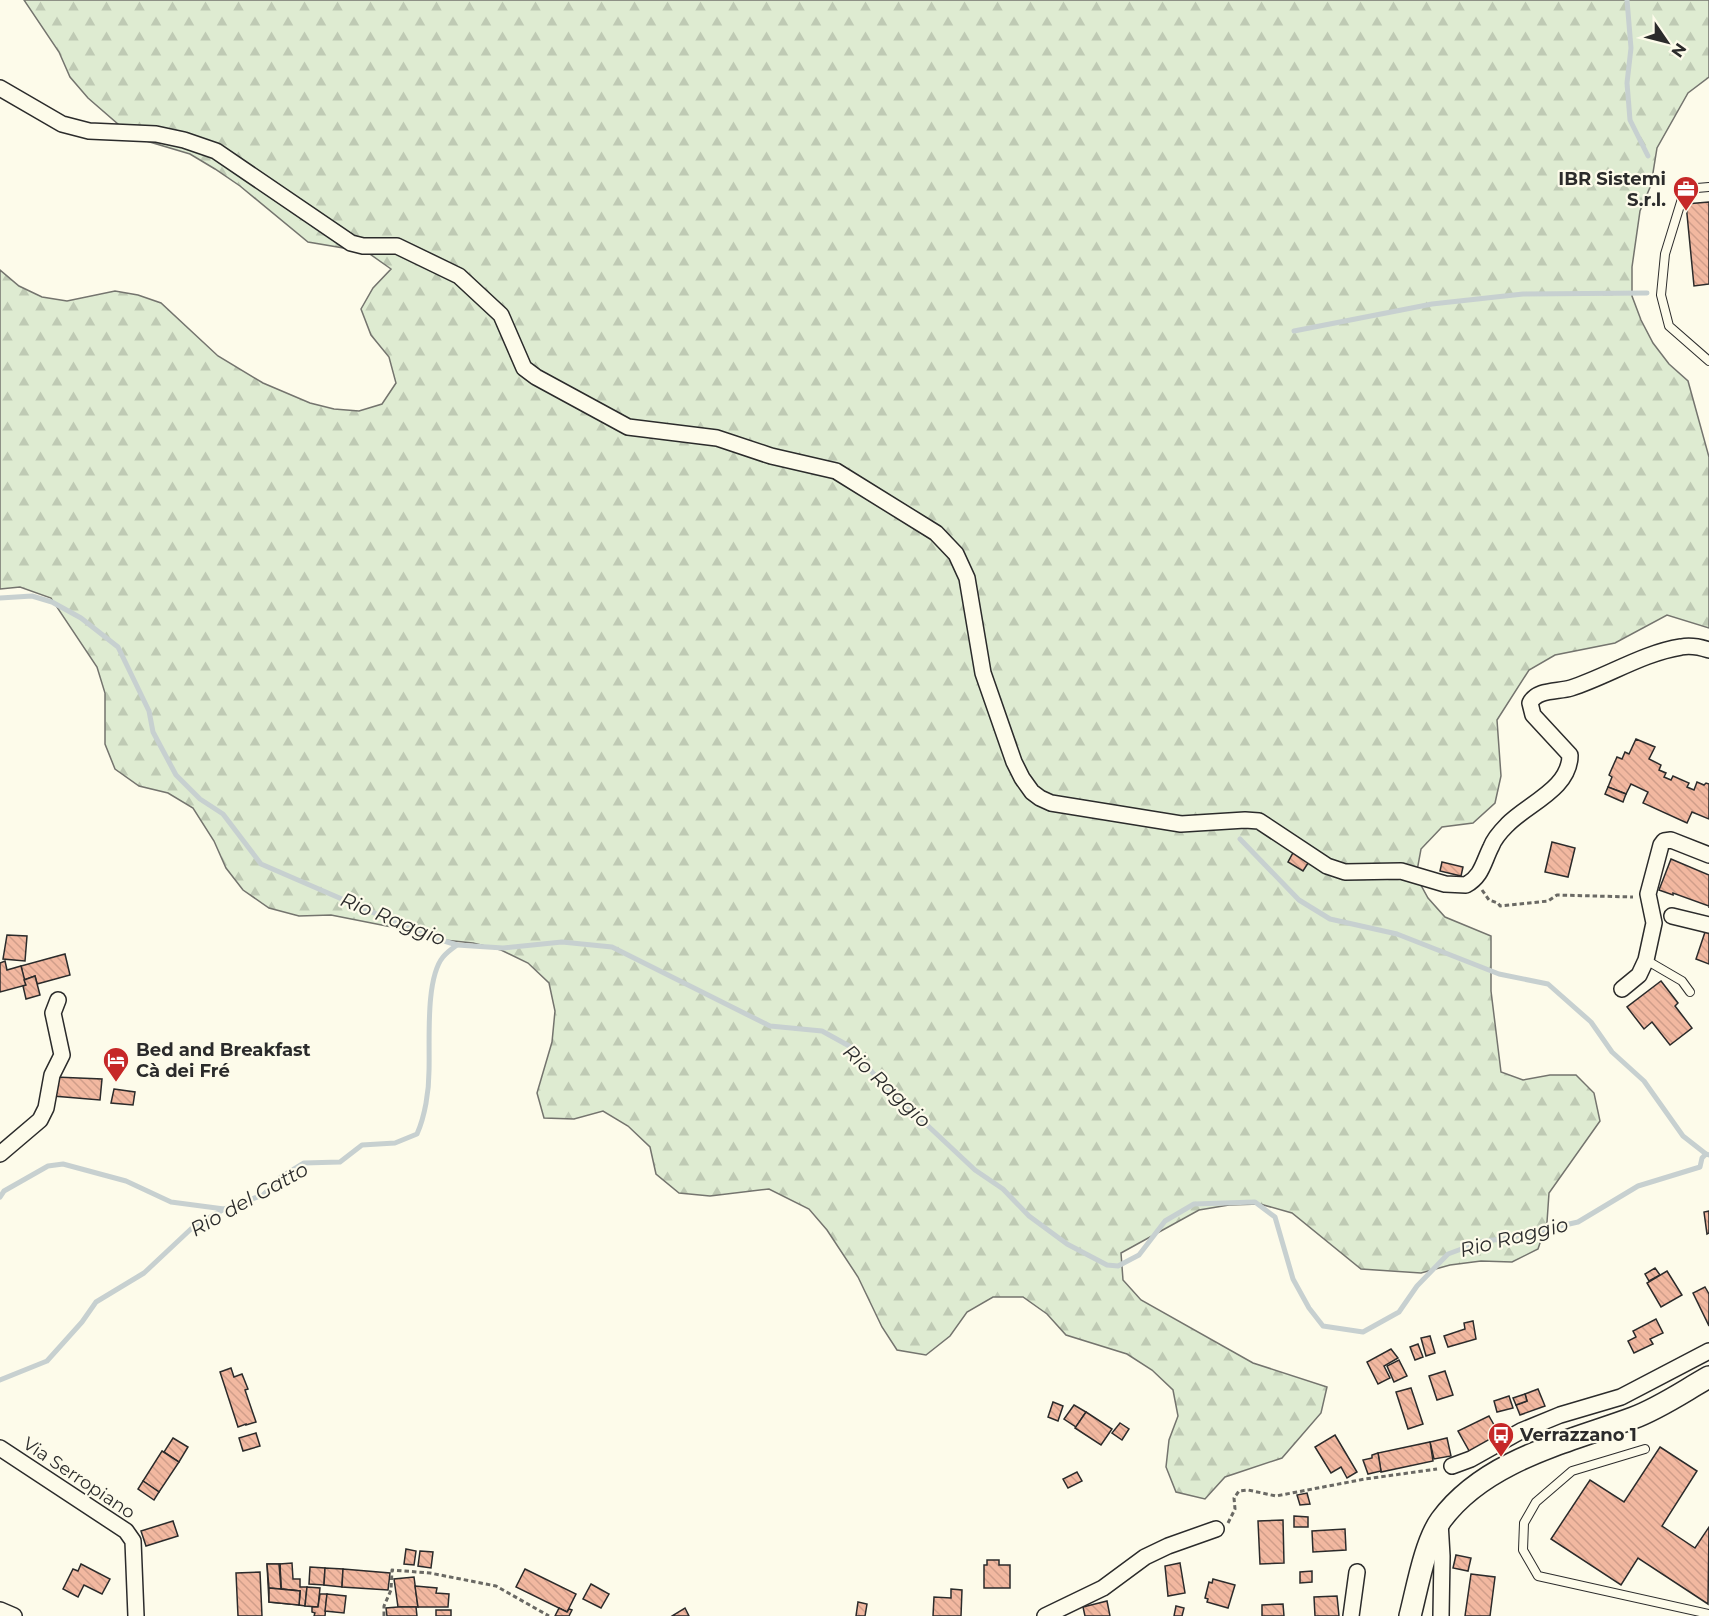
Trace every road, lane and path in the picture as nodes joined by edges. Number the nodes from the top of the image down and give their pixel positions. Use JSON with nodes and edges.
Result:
{"nodes":[{"id":1,"x":0,"y":88,"type":"edge"},
{"id":2,"x":1709,"y":187,"type":"edge"},
{"id":3,"x":1709,"y":361,"type":"edge"},
{"id":4,"x":1709,"y":650,"type":"edge"},
{"id":5,"x":1709,"y":855,"type":"edge"},
{"id":6,"x":1466,"y":885,"type":"junction"},
{"id":7,"x":1640,"y":897,"type":"dead end"},
{"id":8,"x":1672,"y":916,"type":"dead end"},
{"id":9,"x":1709,"y":925,"type":"edge"},
{"id":10,"x":1646,"y":960,"type":"junction"},
{"id":11,"x":1622,"y":989,"type":"dead end"},
{"id":12,"x":1690,"y":992,"type":"dead end"},
{"id":13,"x":58,"y":1000,"type":"dead end"},
{"id":14,"x":0,"y":1154,"type":"edge"},
{"id":15,"x":1709,"y":1351,"type":"edge"},
{"id":16,"x":1709,"y":1377,"type":"edge"},
{"id":17,"x":0,"y":1448,"type":"edge"},
{"id":18,"x":1645,"y":1449,"type":"dead end"},
{"id":19,"x":1452,"y":1466,"type":"joint"},
{"id":20,"x":1440,"y":1522,"type":"junction"},
{"id":21,"x":1216,"y":1529,"type":"joint"},
{"id":22,"x":1357,"y":1572,"type":"dead end"},
{"id":23,"x":0,"y":1610,"type":"edge"},
{"id":24,"x":1709,"y":1614,"type":"edge"},
{"id":25,"x":14,"y":1616,"type":"edge"},
{"id":26,"x":136,"y":1616,"type":"edge"},
{"id":27,"x":384,"y":1616,"type":"edge"},
{"id":28,"x":549,"y":1616,"type":"edge"},
{"id":29,"x":1045,"y":1616,"type":"edge"},
{"id":30,"x":1351,"y":1616,"type":"edge"},
{"id":31,"x":1410,"y":1616,"type":"edge"},
{"id":32,"x":1441,"y":1616,"type":"edge"}],
"edges":[{"from":1,"to":6,"type":"street"},
{"from":2,"to":3,"type":"lane"},
{"from":4,"to":6,"type":"street"},
{"from":5,"to":10,"type":"street"},
{"from":6,"to":7,"type":"path"},
{"from":8,"to":9,"type":"street"},
{"from":10,"to":11,"type":"street"},
{"from":10,"to":12,"type":"lane"},
{"from":13,"to":14,"type":"street"},
{"from":15,"to":19,"type":"street"},
{"from":16,"to":20,"type":"street"},
{"from":17,"to":26,"type":"street","name":"Via Serropiano"},
{"from":18,"to":24,"type":"lane"},
{"from":19,"to":21,"type":"path"},
{"from":20,"to":31,"type":"street"},
{"from":20,"to":32,"type":"street"},
{"from":21,"to":29,"type":"street"},
{"from":22,"to":30,"type":"street"},
{"from":23,"to":25,"type":"street"},
{"from":27,"to":28,"type":"path"}]}
